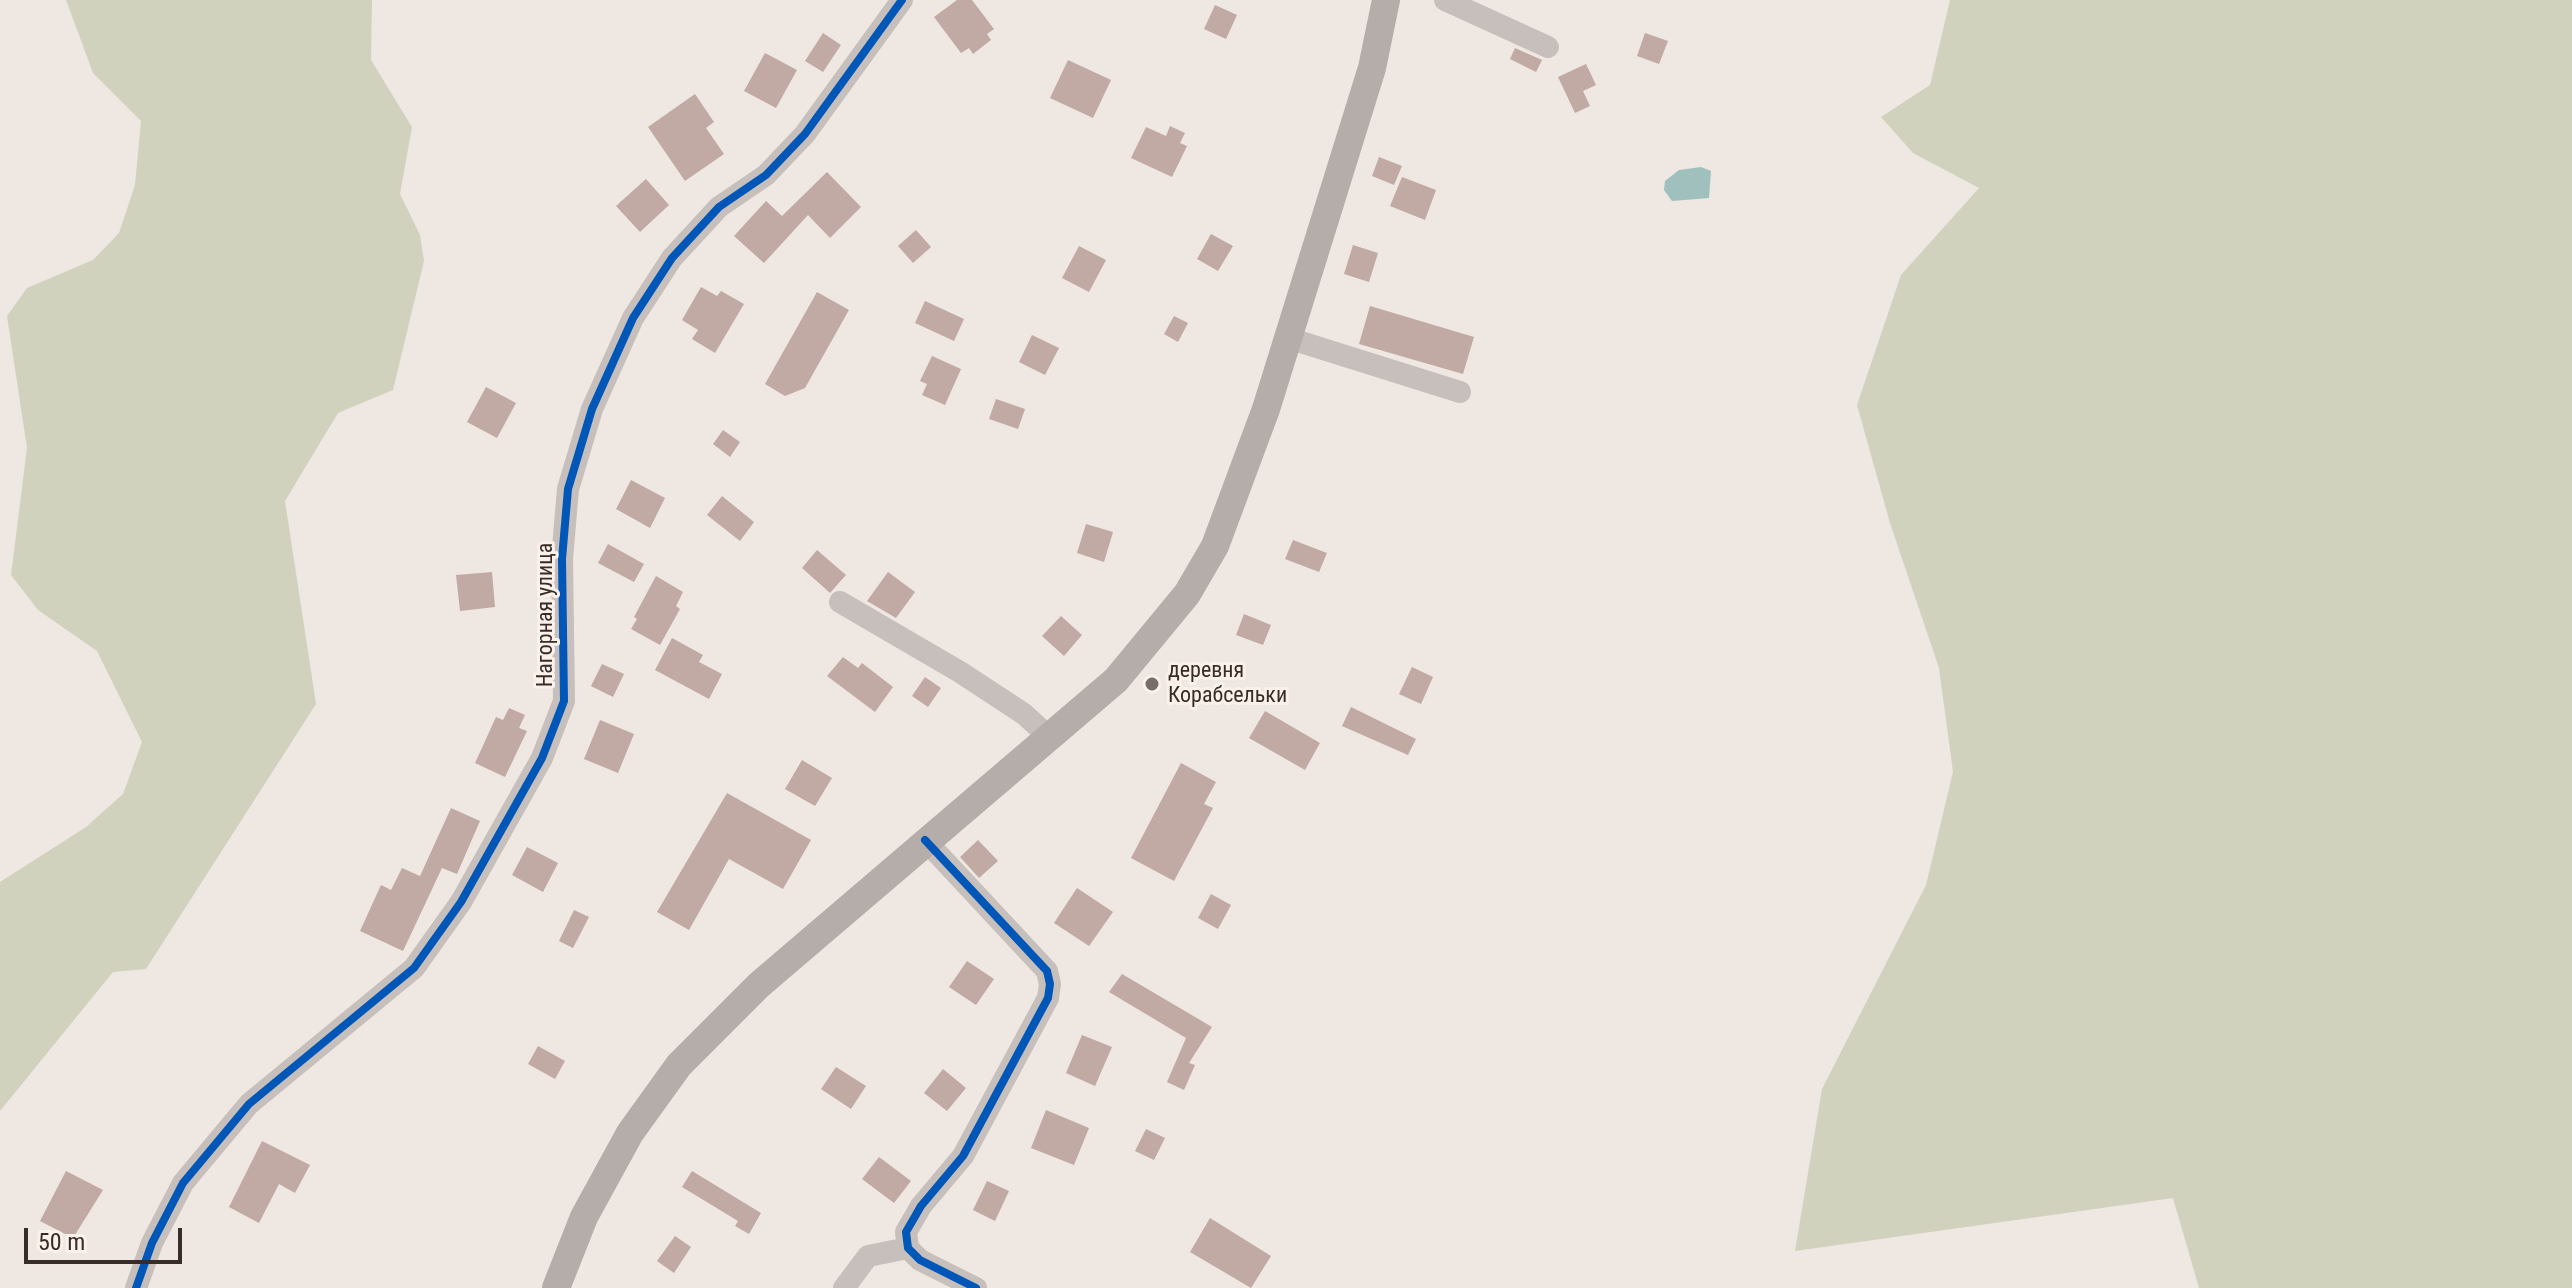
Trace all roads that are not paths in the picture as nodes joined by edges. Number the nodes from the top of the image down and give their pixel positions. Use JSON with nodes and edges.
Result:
{"nodes":[{"id":1,"x":902,"y":0,"type":"edge"},
{"id":2,"x":1445,"y":0,"type":"edge"},
{"id":3,"x":1388,"y":1,"type":"edge"},
{"id":4,"x":1548,"y":47,"type":"dead end"},
{"id":5,"x":1288,"y":338,"type":"junction"},
{"id":6,"x":1460,"y":392,"type":"dead end"},
{"id":7,"x":840,"y":602,"type":"dead end"},
{"id":8,"x":1049,"y":737,"type":"junction"},
{"id":9,"x":925,"y":840,"type":"junction"},
{"id":10,"x":908,"y":1248,"type":"junction"},
{"id":11,"x":136,"y":1288,"type":"edge"},
{"id":12,"x":556,"y":1288,"type":"edge"},
{"id":13,"x":844,"y":1288,"type":"edge"},
{"id":14,"x":976,"y":1288,"type":"edge"}],
"edges":[{"from":1,"to":11,"type":"street","name":"Нагорная улица"},
{"from":2,"to":4,"type":"street"},
{"from":3,"to":5,"type":"main road"},
{"from":5,"to":6,"type":"street"},
{"from":5,"to":8,"type":"main road"},
{"from":7,"to":8,"type":"street"},
{"from":8,"to":9,"type":"main road"},
{"from":9,"to":10,"type":"street"},
{"from":9,"to":12,"type":"main road"},
{"from":10,"to":13,"type":"street"},
{"from":10,"to":14,"type":"street"}]}
